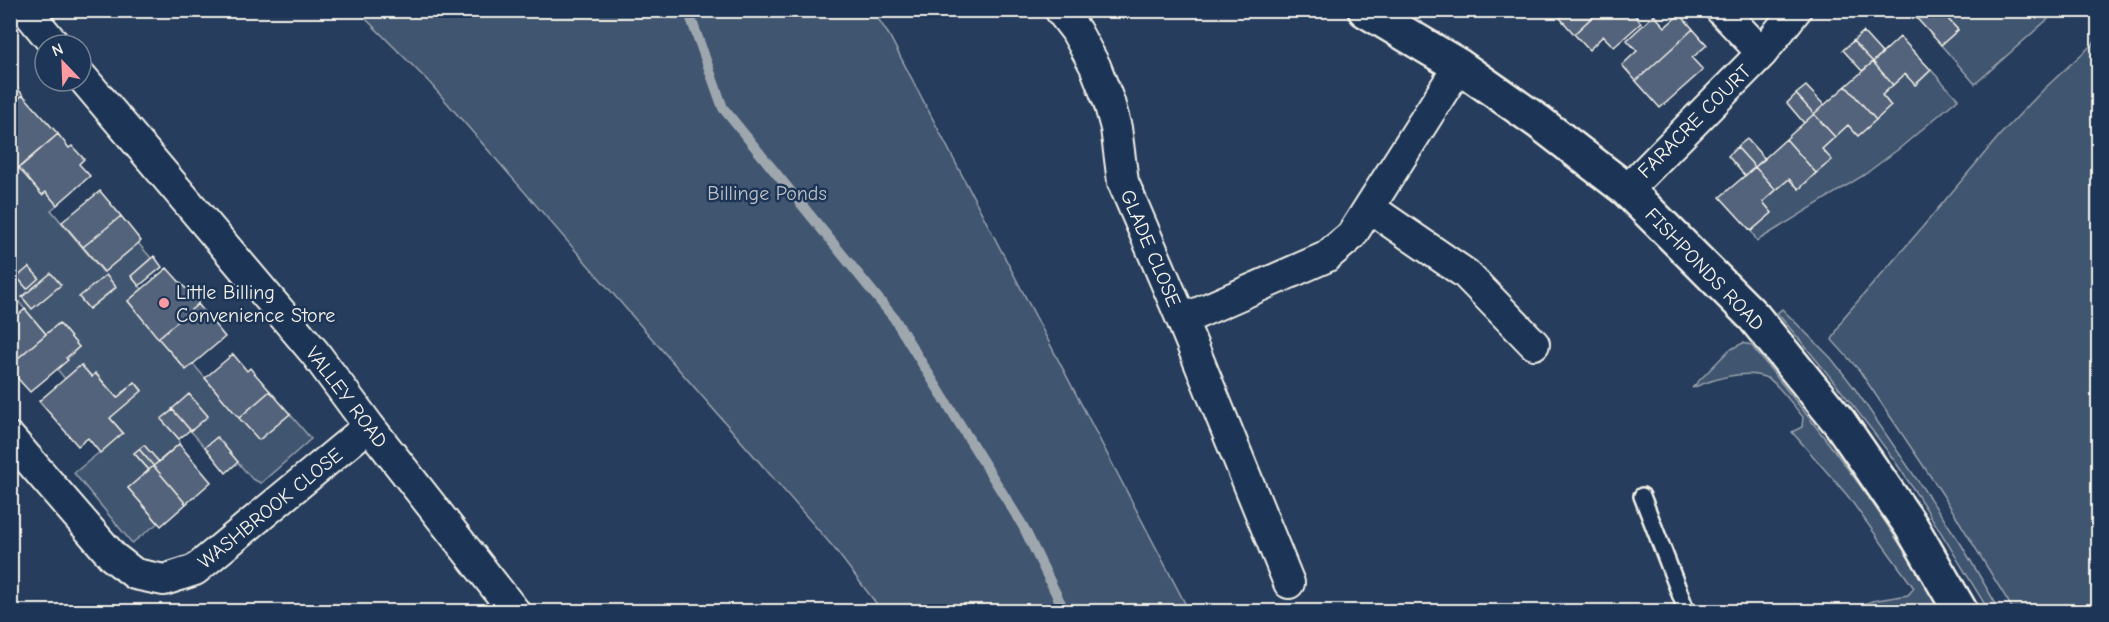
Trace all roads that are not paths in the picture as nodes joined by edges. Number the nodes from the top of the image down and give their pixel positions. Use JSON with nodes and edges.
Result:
{"nodes":[{"id":1,"x":26,"y":10,"type":"edge"},
{"id":2,"x":1060,"y":10,"type":"edge"},
{"id":3,"x":1365,"y":10,"type":"edge"},
{"id":4,"x":1721,"y":10,"type":"edge"},
{"id":5,"x":1796,"y":10,"type":"edge"},
{"id":6,"x":45,"y":33,"type":"edge"},
{"id":7,"x":1761,"y":53,"type":"junction"},
{"id":8,"x":1459,"y":66,"type":"junction"},
{"id":9,"x":93,"y":90,"type":"edge"},
{"id":10,"x":1627,"y":190,"type":"junction"},
{"id":11,"x":1370,"y":208,"type":"junction"},
{"id":12,"x":1182,"y":320,"type":"junction"},
{"id":13,"x":1534,"y":344,"type":"dead end"},
{"id":14,"x":369,"y":426,"type":"junction"},
{"id":15,"x":10,"y":438,"type":"edge"},
{"id":16,"x":1642,"y":496,"type":"dead end"},
{"id":17,"x":1289,"y":583,"type":"dead end"},
{"id":18,"x":515,"y":612,"type":"edge"},
{"id":19,"x":1688,"y":612,"type":"edge"},
{"id":20,"x":1961,"y":612,"type":"edge"}],
"edges":[{"from":1,"to":6,"type":"street"},
{"from":2,"to":12,"type":"street","name":"GLADE CLOSE"},
{"from":3,"to":8,"type":"street","name":"FISHPONDS ROAD"},
{"from":4,"to":7,"type":"street","name":"FARACRE COURT"},
{"from":5,"to":7,"type":"street","name":"FARACRE COURT"},
{"from":7,"to":10,"type":"street","name":"FARACRE COURT"},
{"from":8,"to":10,"type":"street","name":"FISHPONDS ROAD"},
{"from":8,"to":11,"type":"street","name":"GLADE CLOSE"},
{"from":9,"to":14,"type":"street","name":"VALLEY ROAD"},
{"from":10,"to":20,"type":"street","name":"FISHPONDS ROAD"},
{"from":11,"to":12,"type":"street","name":"GLADE CLOSE"},
{"from":11,"to":13,"type":"street"},
{"from":12,"to":17,"type":"street","name":"GLADE CLOSE"},
{"from":14,"to":15,"type":"street","name":"WASHBROOK CLOSE"},
{"from":14,"to":18,"type":"street","name":"VALLEY ROAD"},
{"from":16,"to":19,"type":"lane"}]}
